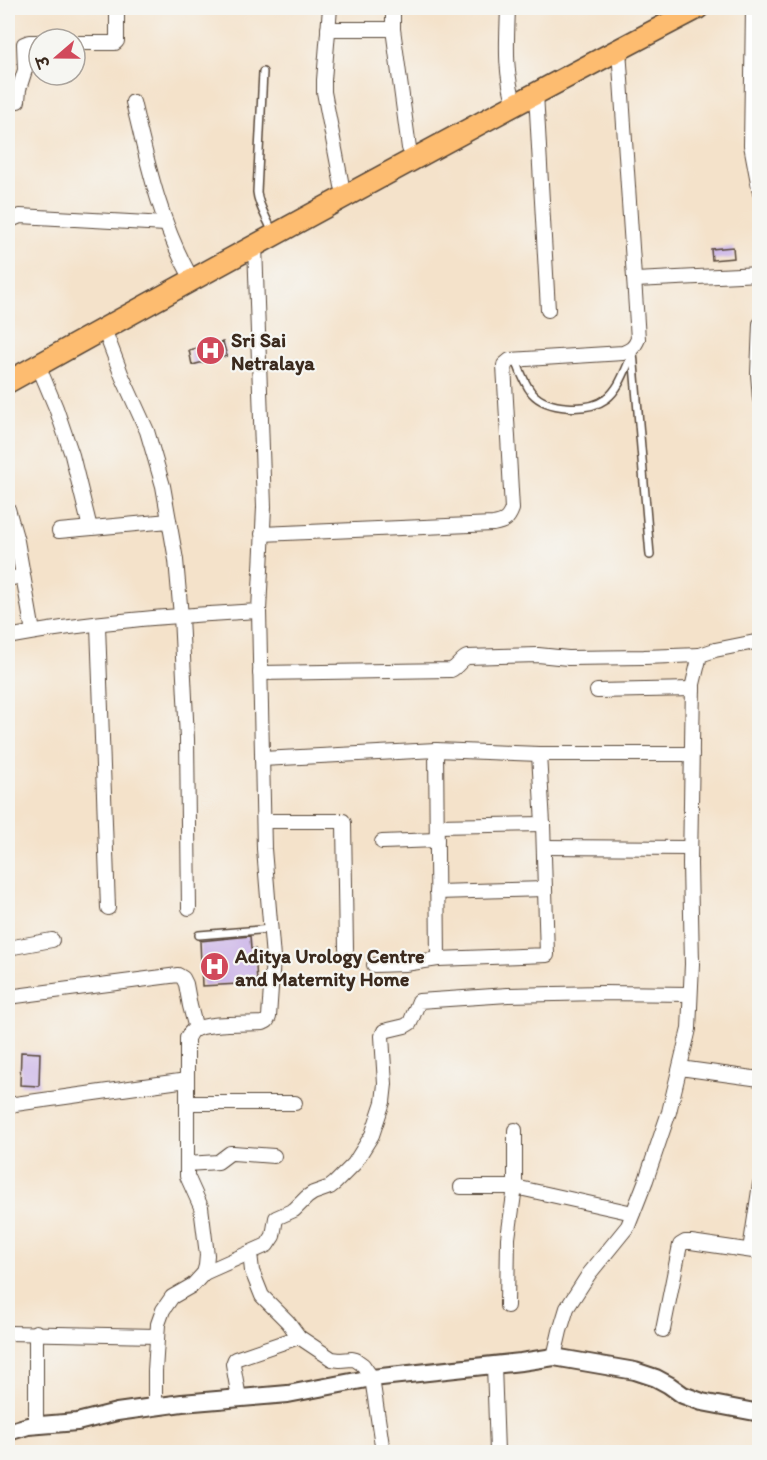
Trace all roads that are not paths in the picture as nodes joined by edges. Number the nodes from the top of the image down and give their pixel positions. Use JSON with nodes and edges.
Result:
{"nodes":[{"id":1,"x":117,"y":8,"type":"edge"},
{"id":2,"x":330,"y":8,"type":"edge"},
{"id":3,"x":393,"y":8,"type":"edge"},
{"id":4,"x":508,"y":8,"type":"edge"},
{"id":5,"x":668,"y":8,"type":"edge"},
{"id":6,"x":698,"y":8,"type":"edge"},
{"id":7,"x":753,"y":8,"type":"edge"},
{"id":8,"x":328,"y":29,"type":"junction"},
{"id":9,"x":393,"y":29,"type":"junction"},
{"id":10,"x":27,"y":43,"type":"edge"},
{"id":11,"x":87,"y":43,"type":"edge"},
{"id":12,"x":619,"y":49,"type":"junction"},
{"id":13,"x":262,"y":72,"type":"dead end"},
{"id":14,"x":536,"y":93,"type":"junction"},
{"id":15,"x":513,"y":98,"type":"junction"},
{"id":16,"x":18,"y":101,"type":"dead end"},
{"id":17,"x":133,"y":102,"type":"dead end"},
{"id":18,"x":755,"y":145,"type":"edge"},
{"id":19,"x":409,"y":148,"type":"junction"},
{"id":20,"x":342,"y":186,"type":"junction"},
{"id":21,"x":759,"y":193,"type":"edge"},
{"id":22,"x":8,"y":221,"type":"edge"},
{"id":23,"x":166,"y":224,"type":"junction"},
{"id":24,"x":270,"y":226,"type":"junction"},
{"id":25,"x":255,"y":245,"type":"junction"},
{"id":26,"x":188,"y":272,"type":"junction"},
{"id":27,"x":759,"y":274,"type":"edge"},
{"id":28,"x":635,"y":279,"type":"junction"},
{"id":29,"x":548,"y":310,"type":"dead end"},
{"id":30,"x":759,"y":324,"type":"edge"},
{"id":31,"x":104,"y":328,"type":"junction"},
{"id":32,"x":759,"y":331,"type":"edge"},
{"id":33,"x":634,"y":350,"type":"junction"},
{"id":34,"x":516,"y":360,"type":"junction"},
{"id":35,"x":38,"y":365,"type":"junction"},
{"id":36,"x":8,"y":370,"type":"edge"},
{"id":37,"x":759,"y":374,"type":"edge"},
{"id":38,"x":8,"y":382,"type":"edge"},
{"id":39,"x":759,"y":399,"type":"edge"},
{"id":40,"x":8,"y":508,"type":"edge"},
{"id":41,"x":169,"y":521,"type":"junction"},
{"id":42,"x":90,"y":528,"type":"junction"},
{"id":43,"x":59,"y":531,"type":"dead end"},
{"id":44,"x":262,"y":534,"type":"junction"},
{"id":45,"x":650,"y":555,"type":"dead end"},
{"id":46,"x":23,"y":576,"type":"junction"},
{"id":47,"x":8,"y":579,"type":"edge"},
{"id":48,"x":259,"y":610,"type":"junction"},
{"id":49,"x":182,"y":616,"type":"junction"},
{"id":50,"x":98,"y":625,"type":"junction"},
{"id":51,"x":33,"y":632,"type":"junction"},
{"id":52,"x":8,"y":637,"type":"edge"},
{"id":53,"x":759,"y":641,"type":"edge"},
{"id":54,"x":700,"y":655,"type":"junction"},
{"id":55,"x":260,"y":673,"type":"junction"},
{"id":56,"x":693,"y":689,"type":"junction"},
{"id":57,"x":597,"y":691,"type":"dead end"},
{"id":58,"x":436,"y":750,"type":"junction"},
{"id":59,"x":539,"y":754,"type":"junction"},
{"id":60,"x":692,"y":754,"type":"junction"},
{"id":61,"x":262,"y":759,"type":"junction"},
{"id":62,"x":264,"y":821,"type":"junction"},
{"id":63,"x":543,"y":824,"type":"junction"},
{"id":64,"x":437,"y":833,"type":"junction"},
{"id":65,"x":382,"y":842,"type":"dead end"},
{"id":66,"x":544,"y":847,"type":"junction"},
{"id":67,"x":690,"y":848,"type":"junction"},
{"id":68,"x":545,"y":890,"type":"junction"},
{"id":69,"x":437,"y":891,"type":"junction"},
{"id":70,"x":108,"y":908,"type":"dead end"},
{"id":71,"x":189,"y":908,"type":"dead end"},
{"id":72,"x":271,"y":929,"type":"junction"},
{"id":73,"x":199,"y":935,"type":"dead end"},
{"id":74,"x":52,"y":940,"type":"dead end"},
{"id":75,"x":8,"y":948,"type":"edge"},
{"id":76,"x":346,"y":950,"type":"dead end"},
{"id":77,"x":438,"y":959,"type":"junction"},
{"id":78,"x":374,"y":965,"type":"dead end"},
{"id":79,"x":690,"y":994,"type":"junction"},
{"id":80,"x":8,"y":997,"type":"edge"},
{"id":81,"x":196,"y":1029,"type":"junction"},
{"id":82,"x":680,"y":1068,"type":"junction"},
{"id":83,"x":759,"y":1078,"type":"edge"},
{"id":84,"x":187,"y":1080,"type":"junction"},
{"id":85,"x":187,"y":1103,"type":"junction"},
{"id":86,"x":295,"y":1103,"type":"dead end"},
{"id":87,"x":8,"y":1105,"type":"edge"},
{"id":88,"x":515,"y":1130,"type":"dead end"},
{"id":89,"x":274,"y":1156,"type":"dead end"},
{"id":90,"x":187,"y":1164,"type":"junction"},
{"id":91,"x":759,"y":1184,"type":"edge"},
{"id":92,"x":461,"y":1187,"type":"dead end"},
{"id":93,"x":515,"y":1187,"type":"junction"},
{"id":94,"x":633,"y":1213,"type":"junction"},
{"id":95,"x":755,"y":1251,"type":"edge"},
{"id":96,"x":250,"y":1253,"type":"junction"},
{"id":97,"x":204,"y":1273,"type":"junction"},
{"id":98,"x":507,"y":1306,"type":"dead end"},
{"id":99,"x":663,"y":1330,"type":"dead end"},
{"id":100,"x":36,"y":1332,"type":"junction"},
{"id":101,"x":8,"y":1333,"type":"edge"},
{"id":102,"x":157,"y":1336,"type":"junction"},
{"id":103,"x":299,"y":1337,"type":"junction"},
{"id":104,"x":554,"y":1357,"type":"junction"},
{"id":105,"x":494,"y":1365,"type":"junction"},
{"id":106,"x":372,"y":1378,"type":"junction"},
{"id":107,"x":239,"y":1398,"type":"junction"},
{"id":108,"x":155,"y":1406,"type":"junction"},
{"id":109,"x":759,"y":1413,"type":"edge"},
{"id":110,"x":36,"y":1426,"type":"junction"},
{"id":111,"x":8,"y":1432,"type":"edge"},
{"id":112,"x":383,"y":1452,"type":"edge"},
{"id":113,"x":497,"y":1452,"type":"edge"}],
"edges":[{"from":1,"to":11,"type":"street"},
{"from":2,"to":8,"type":"street"},
{"from":3,"to":9,"type":"street"},
{"from":4,"to":15,"type":"street"},
{"from":5,"to":15,"type":"main road"},
{"from":6,"to":12,"type":"main road"},
{"from":7,"to":18,"type":"street"},
{"from":8,"to":9,"type":"street"},
{"from":8,"to":20,"type":"street"},
{"from":9,"to":19,"type":"street"},
{"from":10,"to":16,"type":"street"},
{"from":12,"to":14,"type":"main road"},
{"from":12,"to":28,"type":"street"},
{"from":13,"to":24,"type":"lane"},
{"from":14,"to":15,"type":"main road"},
{"from":14,"to":29,"type":"street"},
{"from":15,"to":19,"type":"main road"},
{"from":15,"to":25,"type":"main road"},
{"from":17,"to":23,"type":"street"},
{"from":18,"to":21,"type":"street"},
{"from":19,"to":20,"type":"main road"},
{"from":20,"to":24,"type":"main road"},
{"from":22,"to":23,"type":"street"},
{"from":23,"to":26,"type":"street"},
{"from":24,"to":26,"type":"main road"},
{"from":25,"to":31,"type":"main road"},
{"from":25,"to":44,"type":"street"},
{"from":26,"to":36,"type":"main road"},
{"from":27,"to":28,"type":"street"},
{"from":28,"to":33,"type":"street"},
{"from":30,"to":32,"type":"street"},
{"from":31,"to":35,"type":"main road"},
{"from":31,"to":41,"type":"street"},
{"from":32,"to":37,"type":"street"},
{"from":33,"to":34,"type":"street"},
{"from":33,"to":34,"type":"lane"},
{"from":33,"to":45,"type":"lane"},
{"from":34,"to":44,"type":"street"},
{"from":35,"to":38,"type":"main road"},
{"from":35,"to":42,"type":"street"},
{"from":37,"to":39,"type":"street"},
{"from":40,"to":46,"type":"street"},
{"from":41,"to":42,"type":"street"},
{"from":41,"to":49,"type":"street"},
{"from":42,"to":43,"type":"street"},
{"from":44,"to":48,"type":"street"},
{"from":46,"to":47,"type":"street"},
{"from":46,"to":51,"type":"street"},
{"from":48,"to":49,"type":"street"},
{"from":48,"to":55,"type":"street"},
{"from":49,"to":50,"type":"street"},
{"from":49,"to":71,"type":"street"},
{"from":50,"to":51,"type":"street"},
{"from":50,"to":70,"type":"street"},
{"from":51,"to":52,"type":"street"},
{"from":53,"to":54,"type":"street"},
{"from":54,"to":55,"type":"street"},
{"from":54,"to":56,"type":"street"},
{"from":55,"to":61,"type":"street"},
{"from":56,"to":57,"type":"street"},
{"from":56,"to":60,"type":"street"},
{"from":58,"to":59,"type":"street"},
{"from":58,"to":61,"type":"street"},
{"from":58,"to":64,"type":"street"},
{"from":59,"to":60,"type":"street"},
{"from":59,"to":63,"type":"street"},
{"from":60,"to":67,"type":"street"},
{"from":61,"to":62,"type":"street"},
{"from":62,"to":72,"type":"street"},
{"from":62,"to":76,"type":"street"},
{"from":63,"to":64,"type":"street"},
{"from":63,"to":66,"type":"street"},
{"from":64,"to":65,"type":"street"},
{"from":64,"to":69,"type":"street"},
{"from":66,"to":67,"type":"street"},
{"from":66,"to":68,"type":"street"},
{"from":67,"to":79,"type":"street"},
{"from":68,"to":69,"type":"street"},
{"from":68,"to":77,"type":"street"},
{"from":69,"to":77,"type":"street"},
{"from":72,"to":73,"type":"lane"},
{"from":72,"to":81,"type":"street"},
{"from":74,"to":75,"type":"street"},
{"from":77,"to":78,"type":"street"},
{"from":79,"to":82,"type":"street"},
{"from":79,"to":96,"type":"street"},
{"from":80,"to":81,"type":"street"},
{"from":81,"to":84,"type":"street"},
{"from":82,"to":83,"type":"street"},
{"from":82,"to":94,"type":"street"},
{"from":84,"to":85,"type":"street"},
{"from":84,"to":87,"type":"street"},
{"from":85,"to":86,"type":"street"},
{"from":85,"to":90,"type":"street"},
{"from":88,"to":93,"type":"street"},
{"from":89,"to":90,"type":"street"},
{"from":90,"to":97,"type":"street"},
{"from":91,"to":95,"type":"street"},
{"from":92,"to":93,"type":"street"},
{"from":93,"to":94,"type":"street"},
{"from":93,"to":98,"type":"street"},
{"from":94,"to":104,"type":"street"},
{"from":95,"to":99,"type":"street"},
{"from":96,"to":97,"type":"street"},
{"from":96,"to":103,"type":"street"},
{"from":97,"to":102,"type":"street"},
{"from":100,"to":101,"type":"street"},
{"from":100,"to":102,"type":"street"},
{"from":100,"to":110,"type":"street"},
{"from":102,"to":108,"type":"street"},
{"from":103,"to":106,"type":"street"},
{"from":103,"to":107,"type":"street"},
{"from":104,"to":105,"type":"street"},
{"from":104,"to":109,"type":"street"},
{"from":105,"to":106,"type":"street"},
{"from":105,"to":113,"type":"street"},
{"from":106,"to":107,"type":"street"},
{"from":106,"to":112,"type":"street"},
{"from":107,"to":108,"type":"street"},
{"from":108,"to":110,"type":"street"},
{"from":110,"to":111,"type":"street"}]}
